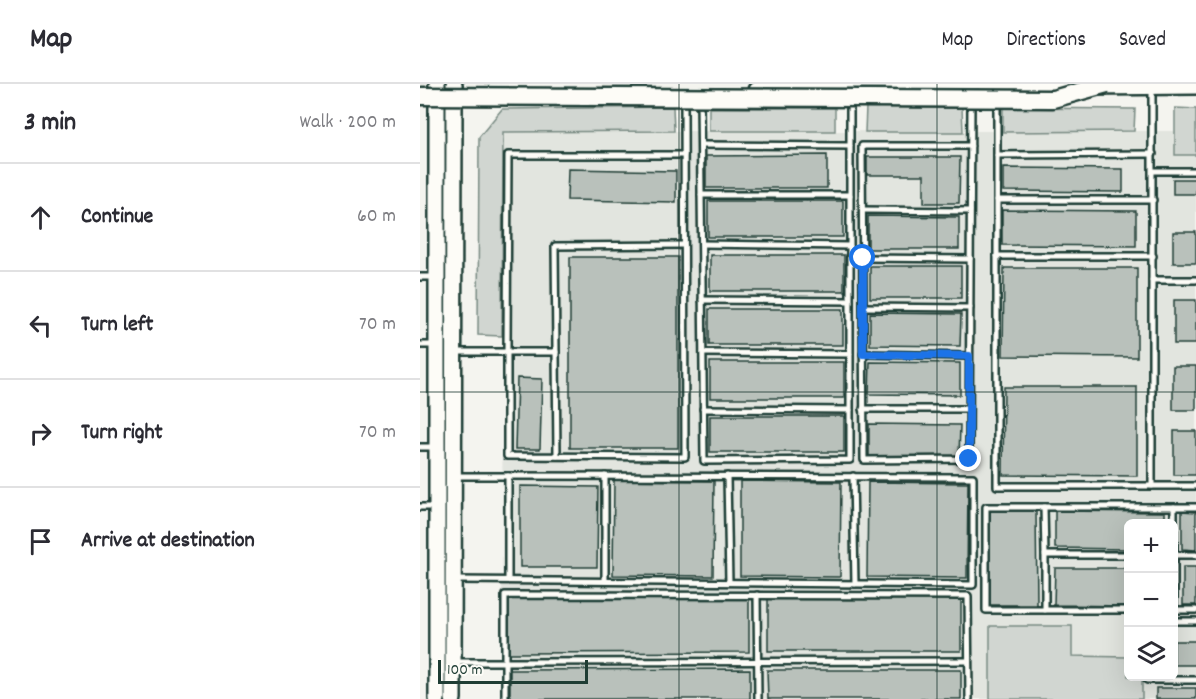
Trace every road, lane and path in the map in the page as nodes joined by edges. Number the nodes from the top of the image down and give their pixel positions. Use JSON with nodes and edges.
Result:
{"nodes":[{"id":1,"x":1107,"y":84,"type":"edge"},
{"id":2,"x":1152,"y":86,"type":"junction"},
{"id":3,"x":1196,"y":86,"type":"edge"},
{"id":4,"x":997,"y":87,"type":"junction"},
{"id":5,"x":454,"y":88,"type":"edge"},
{"id":6,"x":971,"y":88,"type":"junction"},
{"id":7,"x":437,"y":89,"type":"edge"},
{"id":8,"x":850,"y":89,"type":"junction"},
{"id":9,"x":684,"y":90,"type":"junction"},
{"id":10,"x":700,"y":90,"type":"junction"},
{"id":11,"x":420,"y":95,"type":"edge"},
{"id":12,"x":700,"y":145,"type":"junction"},
{"id":13,"x":850,"y":146,"type":"junction"},
{"id":14,"x":971,"y":146,"type":"junction"},
{"id":15,"x":1153,"y":154,"type":"junction"},
{"id":16,"x":684,"y":155,"type":"junction"},
{"id":17,"x":997,"y":155,"type":"junction"},
{"id":18,"x":1153,"y":171,"type":"junction"},
{"id":19,"x":1196,"y":171,"type":"edge"},
{"id":20,"x":701,"y":195,"type":"junction"},
{"id":21,"x":850,"y":195,"type":"junction"},
{"id":22,"x":997,"y":200,"type":"junction"},
{"id":23,"x":1153,"y":200,"type":"junction"},
{"id":24,"x":862,"y":210,"type":"junction"},
{"id":25,"x":970,"y":211,"type":"junction"},
{"id":26,"x":702,"y":244,"type":"junction"},
{"id":27,"x":684,"y":245,"type":"junction"},
{"id":28,"x":850,"y":246,"type":"junction"},
{"id":29,"x":997,"y":256,"type":"junction"},
{"id":30,"x":1153,"y":256,"type":"junction"},
{"id":31,"x":863,"y":258,"type":"junction"},
{"id":32,"x":970,"y":259,"type":"junction"},
{"id":33,"x":420,"y":277,"type":"edge"},
{"id":34,"x":437,"y":277,"type":"junction"},
{"id":35,"x":1152,"y":280,"type":"junction"},
{"id":36,"x":1196,"y":280,"type":"edge"},
{"id":37,"x":702,"y":300,"type":"junction"},
{"id":38,"x":850,"y":301,"type":"junction"},
{"id":39,"x":863,"y":307,"type":"junction"},
{"id":40,"x":970,"y":308,"type":"junction"},
{"id":41,"x":420,"y":345,"type":"edge"},
{"id":42,"x":437,"y":345,"type":"junction"},
{"id":43,"x":453,"y":352,"type":"junction"},
{"id":44,"x":507,"y":352,"type":"junction"},
{"id":45,"x":556,"y":352,"type":"junction"},
{"id":46,"x":703,"y":353,"type":"junction"},
{"id":47,"x":850,"y":354,"type":"junction"},
{"id":48,"x":863,"y":354,"type":"junction"},
{"id":49,"x":969,"y":356,"type":"junction"},
{"id":50,"x":703,"y":409,"type":"junction"},
{"id":51,"x":863,"y":409,"type":"junction"},
{"id":52,"x":969,"y":409,"type":"junction"},
{"id":53,"x":850,"y":410,"type":"junction"},
{"id":54,"x":420,"y":447,"type":"edge"},
{"id":55,"x":437,"y":447,"type":"junction"},
{"id":56,"x":557,"y":456,"type":"junction"},
{"id":57,"x":453,"y":476,"type":"junction"},
{"id":58,"x":508,"y":476,"type":"junction"},
{"id":59,"x":605,"y":476,"type":"junction"},
{"id":60,"x":727,"y":476,"type":"junction"},
{"id":61,"x":853,"y":476,"type":"junction"},
{"id":62,"x":1152,"y":486,"type":"junction"},
{"id":63,"x":1196,"y":486,"type":"edge"},
{"id":64,"x":420,"y":507,"type":"edge"},
{"id":65,"x":437,"y":507,"type":"junction"},
{"id":66,"x":1044,"y":507,"type":"junction"},
{"id":67,"x":1174,"y":507,"type":"junction"},
{"id":68,"x":1196,"y":507,"type":"edge"},
{"id":69,"x":1174,"y":519,"type":"edge"},
{"id":70,"x":1045,"y":555,"type":"junction"},
{"id":71,"x":1124,"y":555,"type":"edge"},
{"id":72,"x":1178,"y":555,"type":"edge"},
{"id":73,"x":1196,"y":555,"type":"edge"},
{"id":74,"x":453,"y":580,"type":"junction"},
{"id":75,"x":508,"y":580,"type":"junction"},
{"id":76,"x":605,"y":581,"type":"junction"},
{"id":77,"x":729,"y":582,"type":"junction"},
{"id":78,"x":855,"y":584,"type":"junction"},
{"id":79,"x":757,"y":596,"type":"junction"},
{"id":80,"x":1045,"y":610,"type":"junction"},
{"id":81,"x":1124,"y":610,"type":"edge"},
{"id":82,"x":1178,"y":610,"type":"edge"},
{"id":83,"x":1196,"y":610,"type":"edge"},
{"id":84,"x":1178,"y":621,"type":"edge"},
{"id":85,"x":1196,"y":621,"type":"edge"},
{"id":86,"x":968,"y":661,"type":"junction"},
{"id":87,"x":453,"y":662,"type":"junction"},
{"id":88,"x":505,"y":662,"type":"junction"},
{"id":89,"x":757,"y":662,"type":"junction"},
{"id":90,"x":1178,"y":680,"type":"edge"},
{"id":91,"x":1196,"y":680,"type":"edge"},
{"id":92,"x":436,"y":699,"type":"edge"},
{"id":93,"x":453,"y":699,"type":"edge"},
{"id":94,"x":505,"y":699,"type":"edge"},
{"id":95,"x":758,"y":699,"type":"edge"},
{"id":96,"x":969,"y":699,"type":"edge"}],
"edges":[{"from":1,"to":11,"type":"main road","bridge":true},
{"from":2,"to":3,"type":"street"},
{"from":2,"to":4,"type":"street"},
{"from":2,"to":15,"type":"lane"},
{"from":4,"to":6,"type":"street"},
{"from":4,"to":17,"type":"lane"},
{"from":5,"to":7,"type":"street"},
{"from":5,"to":9,"type":"street"},
{"from":5,"to":43,"type":"street"},
{"from":6,"to":8,"type":"street"},
{"from":6,"to":14,"type":"lane"},
{"from":7,"to":11,"type":"street"},
{"from":7,"to":34,"type":"street"},
{"from":8,"to":10,"type":"street"},
{"from":8,"to":13,"type":"lane"},
{"from":9,"to":10,"type":"street"},
{"from":9,"to":16,"type":"lane"},
{"from":10,"to":12,"type":"lane"},
{"from":12,"to":13,"type":"lane"},
{"from":12,"to":20,"type":"lane"},
{"from":13,"to":21,"type":"lane"},
{"from":14,"to":24,"type":"lane"},
{"from":14,"to":25,"type":"lane"},
{"from":15,"to":17,"type":"lane"},
{"from":15,"to":18,"type":"lane"},
{"from":16,"to":27,"type":"lane"},
{"from":16,"to":44,"type":"lane"},
{"from":17,"to":22,"type":"lane"},
{"from":18,"to":19,"type":"lane"},
{"from":18,"to":23,"type":"lane"},
{"from":20,"to":21,"type":"lane"},
{"from":20,"to":26,"type":"lane"},
{"from":21,"to":28,"type":"lane"},
{"from":22,"to":23,"type":"lane"},
{"from":22,"to":29,"type":"lane"},
{"from":23,"to":30,"type":"lane"},
{"from":24,"to":25,"type":"lane"},
{"from":24,"to":31,"type":"lane"},
{"from":25,"to":32,"type":"lane"},
{"from":26,"to":28,"type":"lane"},
{"from":26,"to":37,"type":"lane"},
{"from":27,"to":45,"type":"lane"},
{"from":27,"to":56,"type":"lane"},
{"from":28,"to":38,"type":"lane"},
{"from":29,"to":30,"type":"lane"},
{"from":29,"to":62,"type":"lane"},
{"from":30,"to":35,"type":"lane"},
{"from":31,"to":32,"type":"lane"},
{"from":31,"to":39,"type":"lane"},
{"from":32,"to":40,"type":"lane"},
{"from":33,"to":34,"type":"lane"},
{"from":34,"to":42,"type":"street"},
{"from":35,"to":36,"type":"lane"},
{"from":35,"to":62,"type":"lane"},
{"from":37,"to":38,"type":"lane"},
{"from":37,"to":46,"type":"lane"},
{"from":38,"to":47,"type":"lane"},
{"from":39,"to":40,"type":"lane"},
{"from":39,"to":48,"type":"lane"},
{"from":40,"to":49,"type":"lane"},
{"from":41,"to":42,"type":"lane"},
{"from":42,"to":55,"type":"street"},
{"from":43,"to":44,"type":"lane"},
{"from":43,"to":57,"type":"street"},
{"from":44,"to":45,"type":"lane"},
{"from":44,"to":56,"type":"lane"},
{"from":45,"to":56,"type":"lane"},
{"from":46,"to":47,"type":"lane"},
{"from":46,"to":50,"type":"lane"},
{"from":47,"to":53,"type":"lane"},
{"from":48,"to":49,"type":"lane"},
{"from":48,"to":51,"type":"lane"},
{"from":49,"to":52,"type":"lane"},
{"from":50,"to":53,"type":"lane"},
{"from":50,"to":53,"type":"lane"},
{"from":51,"to":52,"type":"lane"},
{"from":51,"to":52,"type":"lane"},
{"from":54,"to":55,"type":"lane"},
{"from":55,"to":65,"type":"street"},
{"from":57,"to":58,"type":"lane"},
{"from":57,"to":74,"type":"street"},
{"from":58,"to":59,"type":"lane"},
{"from":58,"to":75,"type":"lane"},
{"from":59,"to":60,"type":"lane"},
{"from":59,"to":76,"type":"lane"},
{"from":60,"to":61,"type":"lane"},
{"from":60,"to":77,"type":"lane"},
{"from":61,"to":78,"type":"lane"},
{"from":61,"to":78,"type":"lane"},
{"from":62,"to":63,"type":"lane"},
{"from":64,"to":65,"type":"lane"},
{"from":65,"to":92,"type":"street"},
{"from":66,"to":67,"type":"lane"},
{"from":66,"to":70,"type":"lane"},
{"from":66,"to":80,"type":"lane"},
{"from":67,"to":68,"type":"lane"},
{"from":67,"to":69,"type":"lane"},
{"from":70,"to":71,"type":"lane"},
{"from":70,"to":80,"type":"lane"},
{"from":72,"to":73,"type":"lane"},
{"from":74,"to":75,"type":"lane"},
{"from":74,"to":87,"type":"street"},
{"from":75,"to":76,"type":"lane"},
{"from":76,"to":77,"type":"lane"},
{"from":77,"to":78,"type":"lane"},
{"from":79,"to":86,"type":"lane"},
{"from":79,"to":88,"type":"lane"},
{"from":79,"to":89,"type":"lane"},
{"from":80,"to":81,"type":"lane"},
{"from":82,"to":83,"type":"lane"},
{"from":84,"to":85,"type":"lane"},
{"from":86,"to":89,"type":"lane"},
{"from":86,"to":96,"type":"lane"},
{"from":87,"to":88,"type":"lane"},
{"from":87,"to":93,"type":"street"},
{"from":88,"to":89,"type":"lane"},
{"from":88,"to":94,"type":"lane"},
{"from":89,"to":95,"type":"lane"},
{"from":90,"to":91,"type":"lane"}]}
